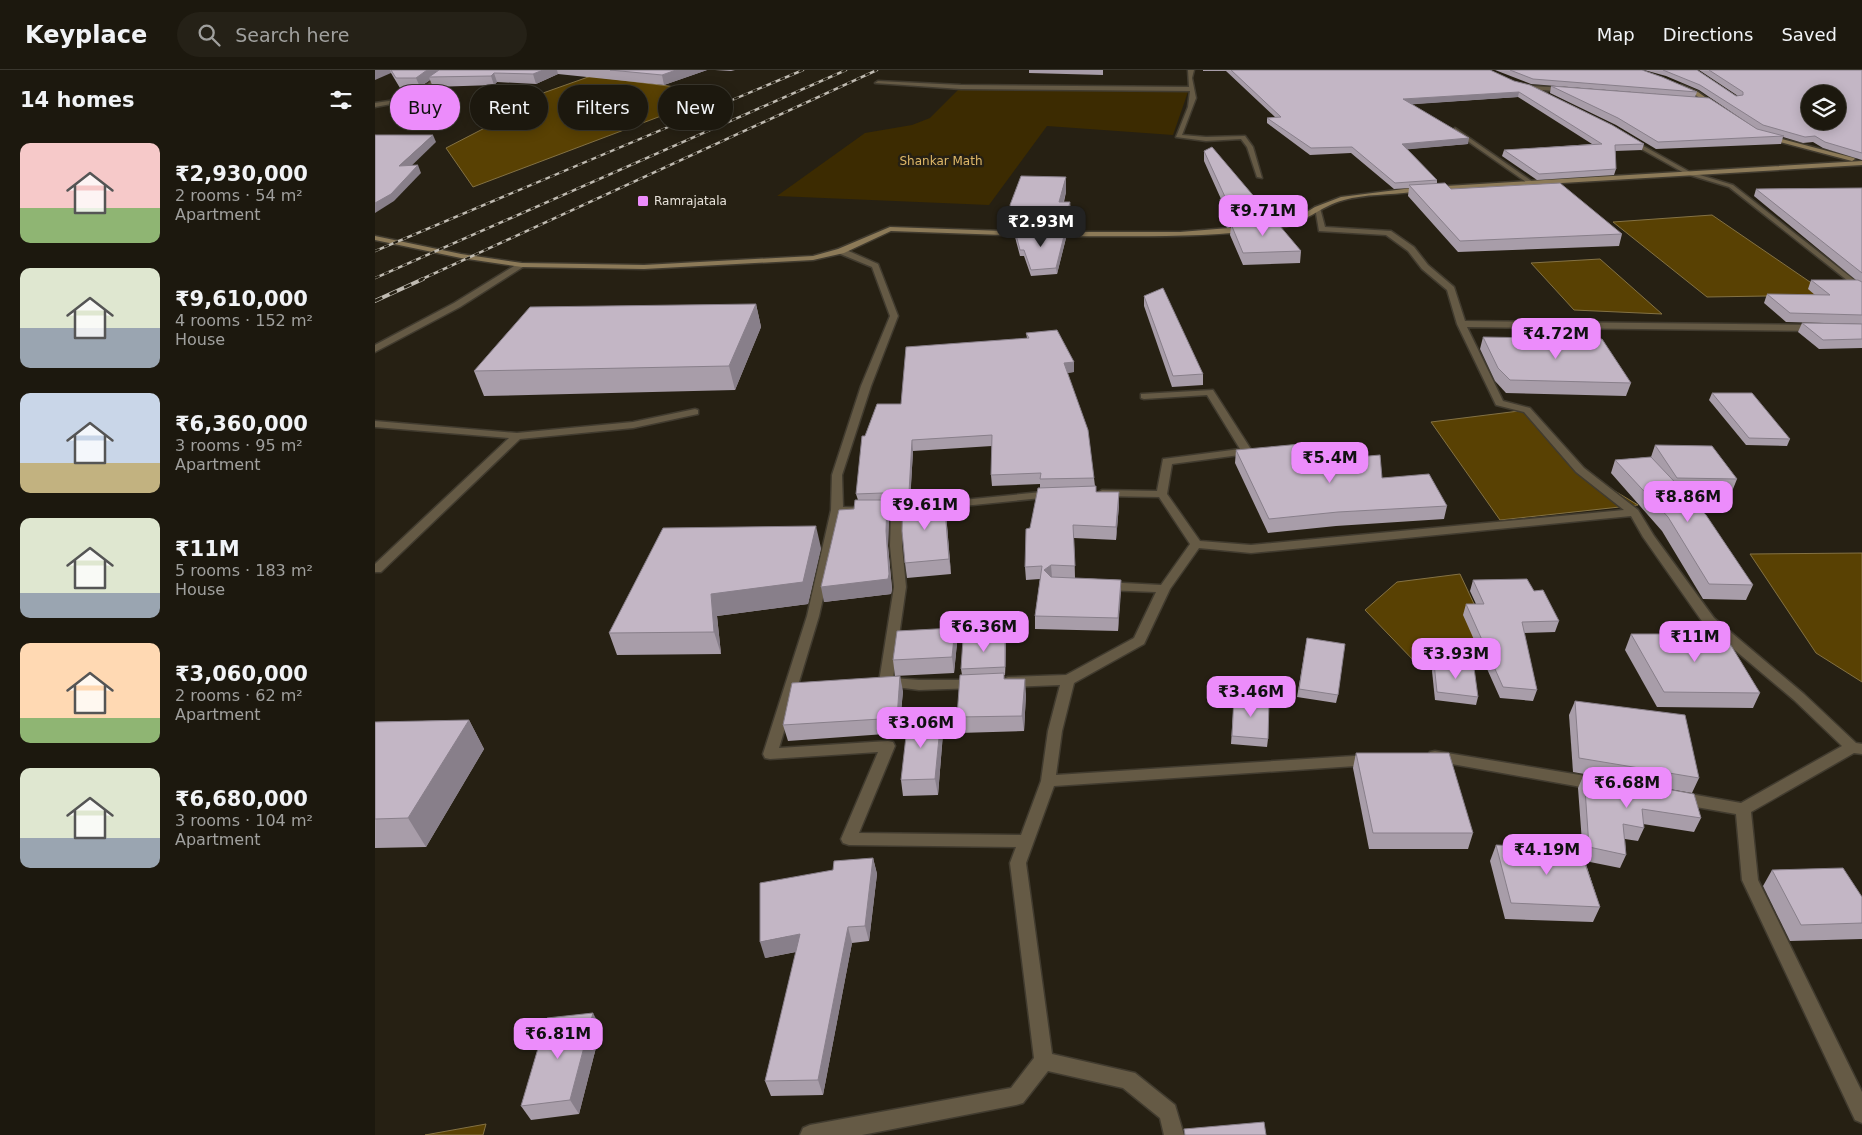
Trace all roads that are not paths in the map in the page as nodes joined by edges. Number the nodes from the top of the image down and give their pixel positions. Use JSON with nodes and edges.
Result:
{"nodes":[{"id":1,"x":449,"y":70,"type":"edge"},
{"id":2,"x":1191,"y":70,"type":"edge"},
{"id":3,"x":878,"y":83,"type":"dead end"},
{"id":4,"x":1671,"y":83,"type":"edge"},
{"id":5,"x":1524,"y":86,"type":"edge"},
{"id":6,"x":1531,"y":88,"type":"junction"},
{"id":7,"x":1191,"y":89,"type":"junction"},
{"id":8,"x":1576,"y":90,"type":"edge"},
{"id":9,"x":1548,"y":95,"type":"edge"},
{"id":10,"x":1688,"y":99,"type":"edge"},
{"id":11,"x":1707,"y":101,"type":"junction"},
{"id":12,"x":375,"y":106,"type":"edge"},
{"id":13,"x":1722,"y":111,"type":"edge"},
{"id":14,"x":1449,"y":126,"type":"edge"},
{"id":15,"x":1758,"y":134,"type":"edge"},
{"id":16,"x":1624,"y":136,"type":"edge"},
{"id":17,"x":1862,"y":163,"type":"edge"},
{"id":18,"x":1688,"y":173,"type":"junction"},
{"id":19,"x":1260,"y":177,"type":"dead end"},
{"id":20,"x":1531,"y":183,"type":"junction"},
{"id":21,"x":1317,"y":208,"type":"junction"},
{"id":22,"x":375,"y":238,"type":"edge"},
{"id":23,"x":841,"y":251,"type":"junction"},
{"id":24,"x":523,"y":265,"type":"junction"},
{"id":25,"x":1862,"y":290,"type":"edge"},
{"id":26,"x":1461,"y":324,"type":"junction"},
{"id":27,"x":1823,"y":328,"type":"edge"},
{"id":28,"x":375,"y":349,"type":"edge"},
{"id":29,"x":1144,"y":396,"type":"dead end"},
{"id":30,"x":695,"y":412,"type":"dead end"},
{"id":31,"x":375,"y":424,"type":"edge"},
{"id":32,"x":517,"y":436,"type":"junction"},
{"id":33,"x":1065,"y":493,"type":"edge"},
{"id":34,"x":1089,"y":493,"type":"edge"},
{"id":35,"x":1162,"y":494,"type":"junction"},
{"id":36,"x":837,"y":510,"type":"junction"},
{"id":37,"x":897,"y":510,"type":"junction"},
{"id":38,"x":1634,"y":512,"type":"junction"},
{"id":39,"x":1196,"y":544,"type":"junction"},
{"id":40,"x":377,"y":569,"type":"dead end"},
{"id":41,"x":1089,"y":586,"type":"edge"},
{"id":42,"x":1164,"y":589,"type":"junction"},
{"id":43,"x":1068,"y":680,"type":"junction"},
{"id":44,"x":1857,"y":748,"type":"edge"},
{"id":45,"x":1417,"y":757,"type":"edge"},
{"id":46,"x":1387,"y":759,"type":"edge"},
{"id":47,"x":1048,"y":781,"type":"junction"},
{"id":48,"x":1619,"y":787,"type":"edge"},
{"id":49,"x":1666,"y":795,"type":"edge"},
{"id":50,"x":1743,"y":808,"type":"junction"},
{"id":51,"x":1026,"y":841,"type":"junction"},
{"id":52,"x":1044,"y":1060,"type":"junction"},
{"id":53,"x":1862,"y":1112,"type":"edge"},
{"id":54,"x":815,"y":1135,"type":"edge"},
{"id":55,"x":1174,"y":1135,"type":"edge"}],
"edges":[{"from":1,"to":12,"type":"street"},
{"from":2,"to":7,"type":"street"},
{"from":3,"to":7,"type":"street"},
{"from":4,"to":11,"type":"main road"},
{"from":5,"to":6,"type":"street"},
{"from":6,"to":8,"type":"street"},
{"from":6,"to":9,"type":"street"},
{"from":7,"to":19,"type":"street"},
{"from":10,"to":11,"type":"street"},
{"from":11,"to":13,"type":"main road"},
{"from":14,"to":20,"type":"street"},
{"from":15,"to":17,"type":"main road"},
{"from":16,"to":18,"type":"street"},
{"from":17,"to":18,"type":"main road"},
{"from":18,"to":20,"type":"main road"},
{"from":18,"to":25,"type":"street"},
{"from":20,"to":21,"type":"main road"},
{"from":21,"to":23,"type":"main road"},
{"from":21,"to":26,"type":"street"},
{"from":22,"to":24,"type":"main road"},
{"from":23,"to":24,"type":"main road"},
{"from":23,"to":36,"type":"street"},
{"from":24,"to":28,"type":"street"},
{"from":26,"to":27,"type":"street"},
{"from":26,"to":38,"type":"street"},
{"from":29,"to":35,"type":"street"},
{"from":30,"to":32,"type":"street"},
{"from":31,"to":32,"type":"street"},
{"from":32,"to":40,"type":"street"},
{"from":33,"to":37,"type":"street"},
{"from":34,"to":35,"type":"street"},
{"from":35,"to":39,"type":"street"},
{"from":36,"to":37,"type":"street"},
{"from":36,"to":51,"type":"street"},
{"from":37,"to":43,"type":"street"},
{"from":38,"to":39,"type":"street"},
{"from":38,"to":44,"type":"street"},
{"from":39,"to":42,"type":"street"},
{"from":41,"to":42,"type":"street"},
{"from":42,"to":43,"type":"street"},
{"from":43,"to":47,"type":"street"},
{"from":44,"to":50,"type":"street"},
{"from":45,"to":48,"type":"street"},
{"from":46,"to":47,"type":"street"},
{"from":47,"to":51,"type":"street"},
{"from":49,"to":50,"type":"street"},
{"from":50,"to":53,"type":"street"},
{"from":51,"to":52,"type":"street"},
{"from":52,"to":54,"type":"street"},
{"from":52,"to":55,"type":"street"}]}
